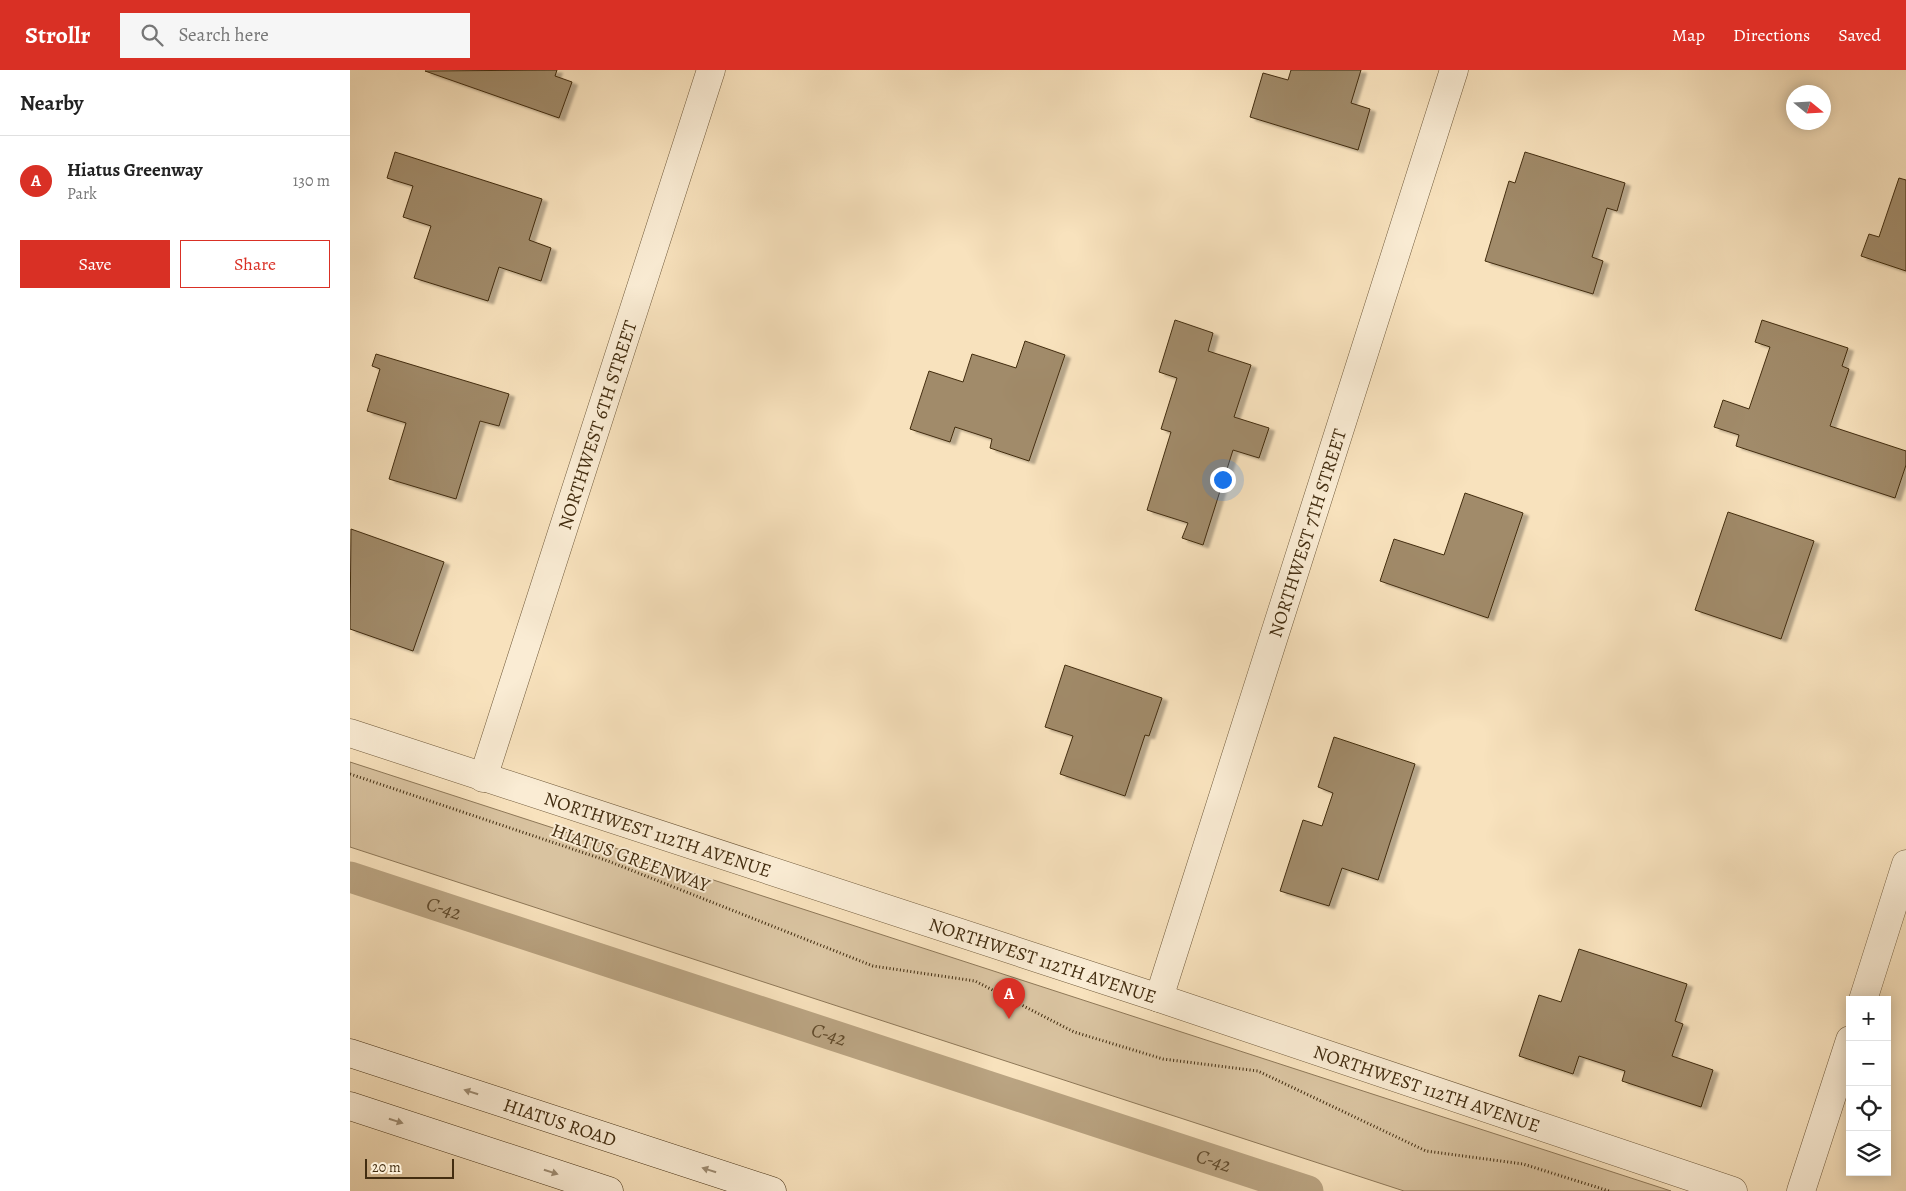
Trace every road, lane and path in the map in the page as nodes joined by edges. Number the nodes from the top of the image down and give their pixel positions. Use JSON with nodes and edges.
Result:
{"nodes":[{"id":1,"x":711,"y":70,"type":"edge"},
{"id":2,"x":1454,"y":70,"type":"edge"},
{"id":3,"x":350,"y":733,"type":"edge"},
{"id":4,"x":350,"y":774,"type":"edge"},
{"id":5,"x":483,"y":778,"type":"junction"},
{"id":6,"x":1906,"y":864,"type":"edge"},
{"id":7,"x":1863,"y":996,"type":"edge"},
{"id":8,"x":1159,"y":998,"type":"junction"},
{"id":9,"x":1850,"y":1041,"type":"edge"},
{"id":10,"x":350,"y":1053,"type":"edge"},
{"id":11,"x":350,"y":1106,"type":"edge"},
{"id":12,"x":609,"y":1191,"type":"edge"},
{"id":13,"x":772,"y":1191,"type":"edge"},
{"id":14,"x":1609,"y":1191,"type":"edge"},
{"id":15,"x":1733,"y":1191,"type":"edge"},
{"id":16,"x":1802,"y":1191,"type":"edge"}],
"edges":[{"from":1,"to":5,"type":"street","name":"NORTHWEST 6TH STREET"},
{"from":2,"to":8,"type":"street","name":"NORTHWEST 7TH STREET"},
{"from":3,"to":5,"type":"street","name":"NORTHWEST 112TH AVENUE"},
{"from":4,"to":14,"type":"path","name":"HIATUS GREENWAY"},
{"from":5,"to":8,"type":"street","name":"NORTHWEST 112TH AVENUE"},
{"from":6,"to":7,"type":"street"},
{"from":8,"to":15,"type":"street","name":"NORTHWEST 112TH AVENUE"},
{"from":9,"to":16,"type":"street"},
{"from":13,"to":10,"type":"street","name":"HIATUS ROAD","one_way":true},
{"from":11,"to":12,"type":"street","one_way":true}]}
